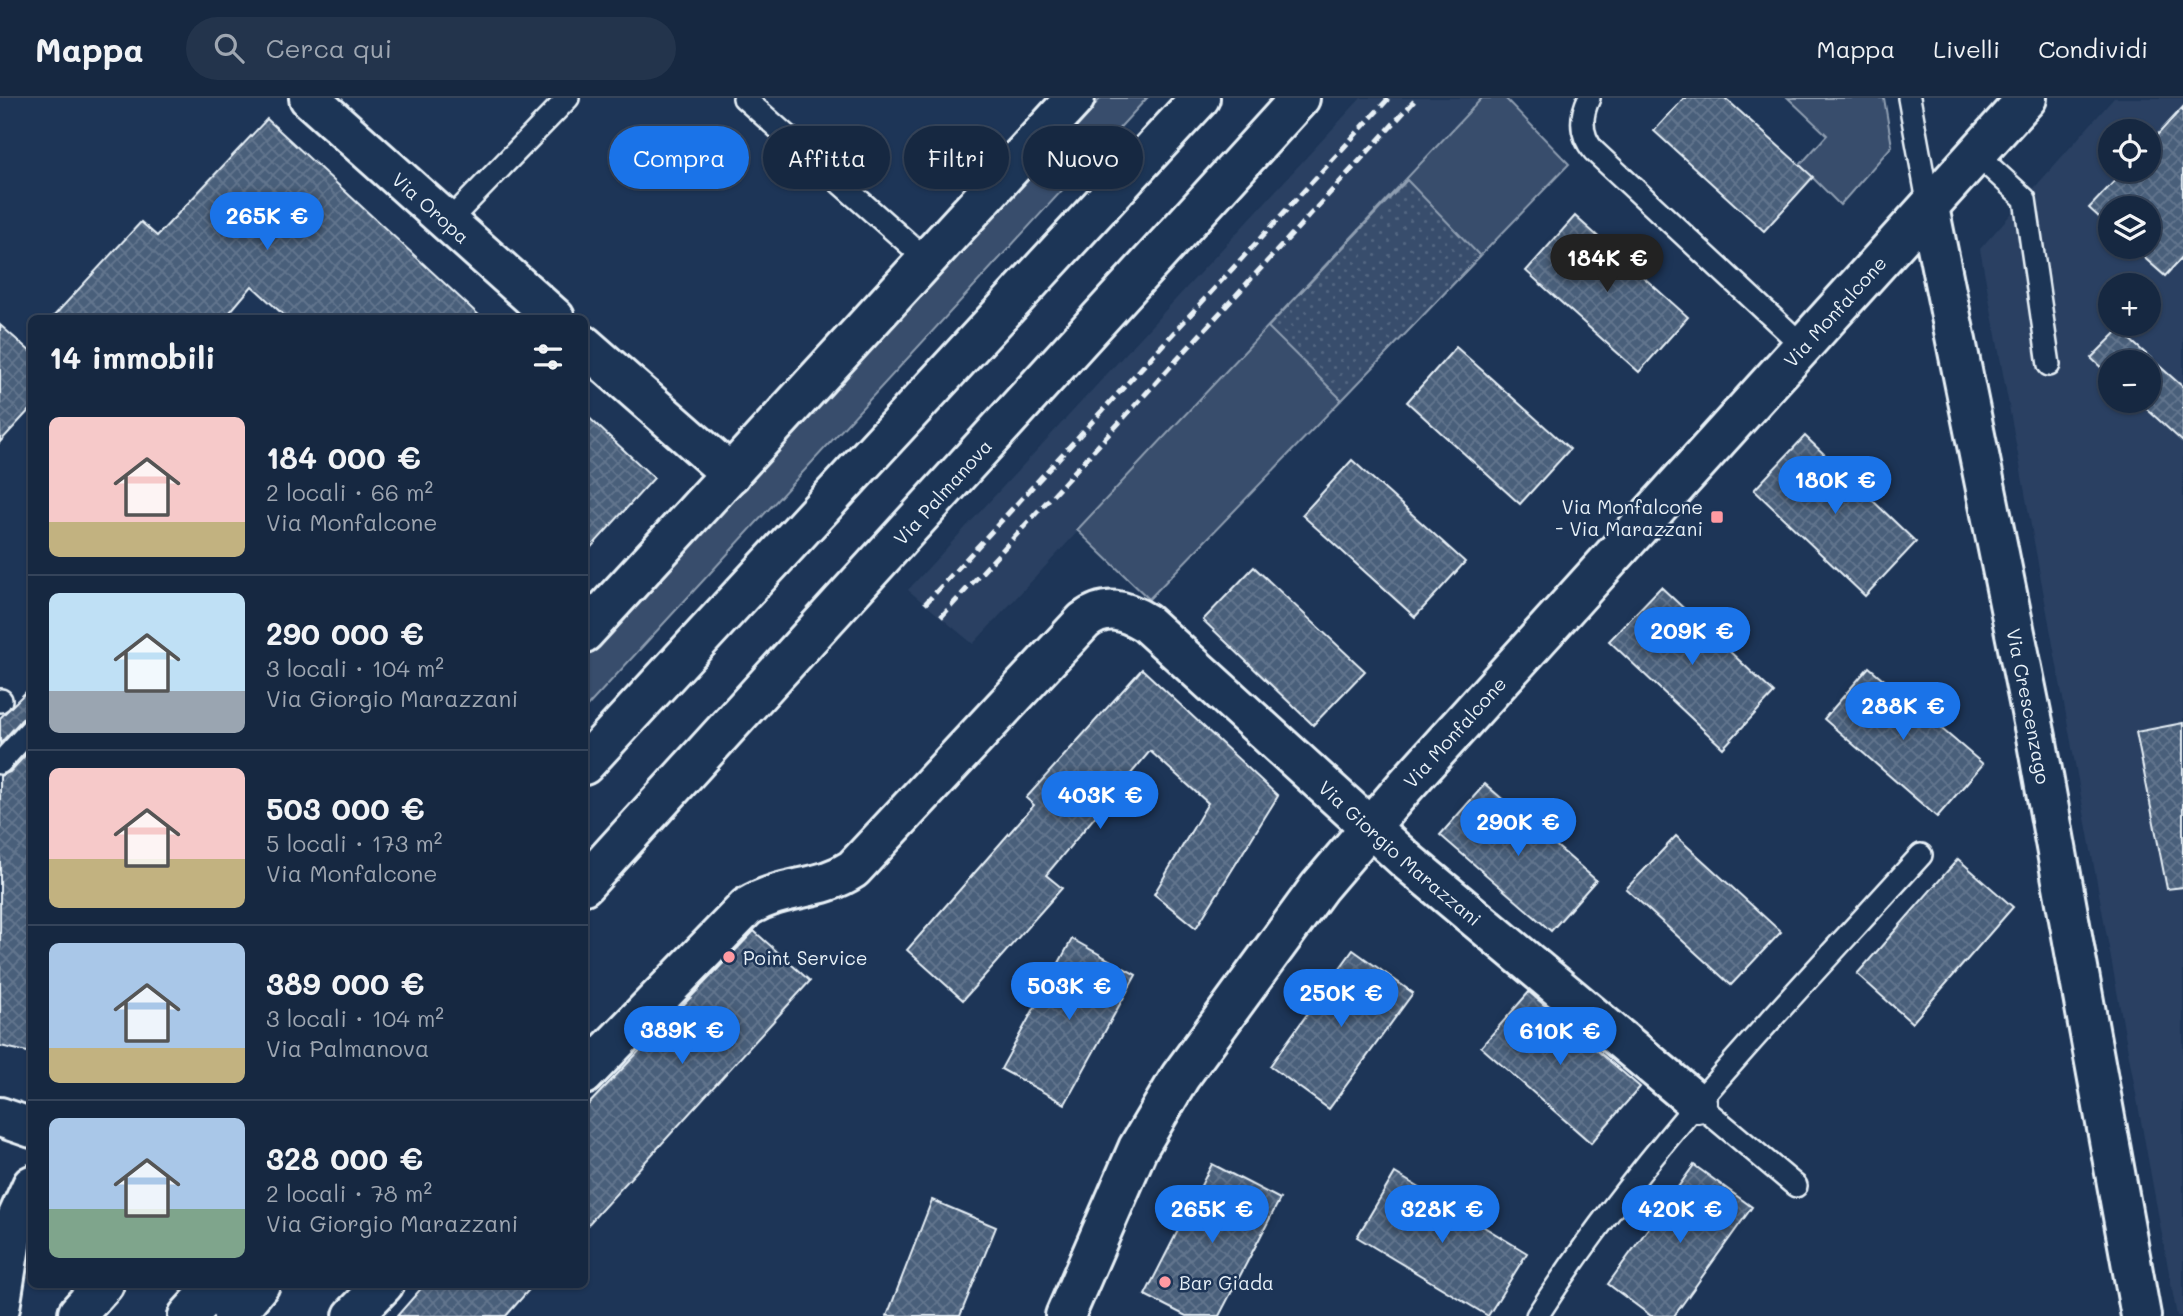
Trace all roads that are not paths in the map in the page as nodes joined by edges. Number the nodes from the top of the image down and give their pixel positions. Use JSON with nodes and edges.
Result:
{"nodes":[{"id":1,"x":309,"y":98,"type":"edge"},
{"id":2,"x":568,"y":98,"type":"edge"},
{"id":3,"x":744,"y":98,"type":"edge"},
{"id":4,"x":1075,"y":98,"type":"edge"},
{"id":5,"x":1200,"y":98,"type":"edge"},
{"id":6,"x":1300,"y":98,"type":"edge"},
{"id":7,"x":1589,"y":98,"type":"edge"},
{"id":8,"x":1909,"y":98,"type":"edge"},
{"id":9,"x":2027,"y":98,"type":"edge"},
{"id":10,"x":1976,"y":154,"type":"junction"},
{"id":11,"x":1929,"y":207,"type":"junction"},
{"id":12,"x":447,"y":223,"type":"junction"},
{"id":13,"x":927,"y":260,"type":"junction"},
{"id":14,"x":552,"y":315,"type":"edge"},
{"id":15,"x":1803,"y":346,"type":"junction"},
{"id":16,"x":588,"y":349,"type":"edge"},
{"id":17,"x":2049,"y":365,"type":"dead end"},
{"id":18,"x":731,"y":474,"type":"junction"},
{"id":19,"x":588,"y":629,"type":"edge"},
{"id":20,"x":28,"y":732,"type":"edge"},
{"id":21,"x":588,"y":761,"type":"edge"},
{"id":22,"x":0,"y":762,"type":"edge"},
{"id":23,"x":1369,"y":827,"type":"junction"},
{"id":24,"x":1921,"y":855,"type":"dead end"},
{"id":25,"x":588,"y":881,"type":"edge"},
{"id":26,"x":588,"y":1071,"type":"edge"},
{"id":27,"x":1697,"y":1103,"type":"junction"},
{"id":28,"x":0,"y":1117,"type":"edge"},
{"id":29,"x":28,"y":1127,"type":"edge"},
{"id":30,"x":1796,"y":1186,"type":"dead end"},
{"id":31,"x":28,"y":1194,"type":"edge"},
{"id":32,"x":100,"y":1288,"type":"edge"},
{"id":33,"x":213,"y":1288,"type":"edge"},
{"id":34,"x":257,"y":1288,"type":"edge"},
{"id":35,"x":380,"y":1288,"type":"edge"},
{"id":36,"x":0,"y":1308,"type":"edge"},
{"id":37,"x":78,"y":1313,"type":"dead end"},
{"id":38,"x":1067,"y":1315,"type":"edge"},
{"id":39,"x":188,"y":1316,"type":"edge"},
{"id":40,"x":233,"y":1316,"type":"edge"},
{"id":41,"x":354,"y":1316,"type":"edge"},
{"id":42,"x":1537,"y":1316,"type":"edge"},
{"id":43,"x":2141,"y":1316,"type":"edge"}],
"edges":[{"from":1,"to":12,"type":"main road","name":"Via Oropa"},
{"from":2,"to":12,"type":"lane"},
{"from":3,"to":13,"type":"lane"},
{"from":4,"to":13,"type":"main road"},
{"from":5,"to":21,"type":"main road"},
{"from":6,"to":25,"type":"main road","name":"Via Palmanova"},
{"from":7,"to":15,"type":"lane"},
{"from":8,"to":11,"type":"lane","name":"Via Crescenzago"},
{"from":9,"to":10,"type":"main road","name":"Via Monfalcone"},
{"from":10,"to":11,"type":"main road","name":"Via Monfalcone"},
{"from":10,"to":17,"type":"lane"},
{"from":11,"to":15,"type":"main road","name":"Via Monfalcone"},
{"from":11,"to":43,"type":"main road","name":"Via Crescenzago"},
{"from":12,"to":14,"type":"main road","name":"Via Oropa"},
{"from":13,"to":18,"type":"main road"},
{"from":15,"to":23,"type":"main road","name":"Via Monfalcone"},
{"from":16,"to":18,"type":"main road"},
{"from":18,"to":19,"type":"main road"},
{"from":20,"to":22,"type":"lane"},
{"from":23,"to":26,"type":"main road","name":"Via Giorgio Marazzani"},
{"from":23,"to":27,"type":"main road","name":"Via Giorgio Marazzani"},
{"from":23,"to":38,"type":"main road","name":"Via Monfalcone"},
{"from":24,"to":27,"type":"lane"},
{"from":27,"to":30,"type":"lane","name":"Via Giorgio Marazzani"},
{"from":27,"to":42,"type":"lane"},
{"from":28,"to":29,"type":"main road"},
{"from":31,"to":36,"type":"main road"},
{"from":32,"to":37,"type":"main road"},
{"from":33,"to":39,"type":"main road"},
{"from":34,"to":40,"type":"main road"},
{"from":35,"to":41,"type":"main road"}]}
